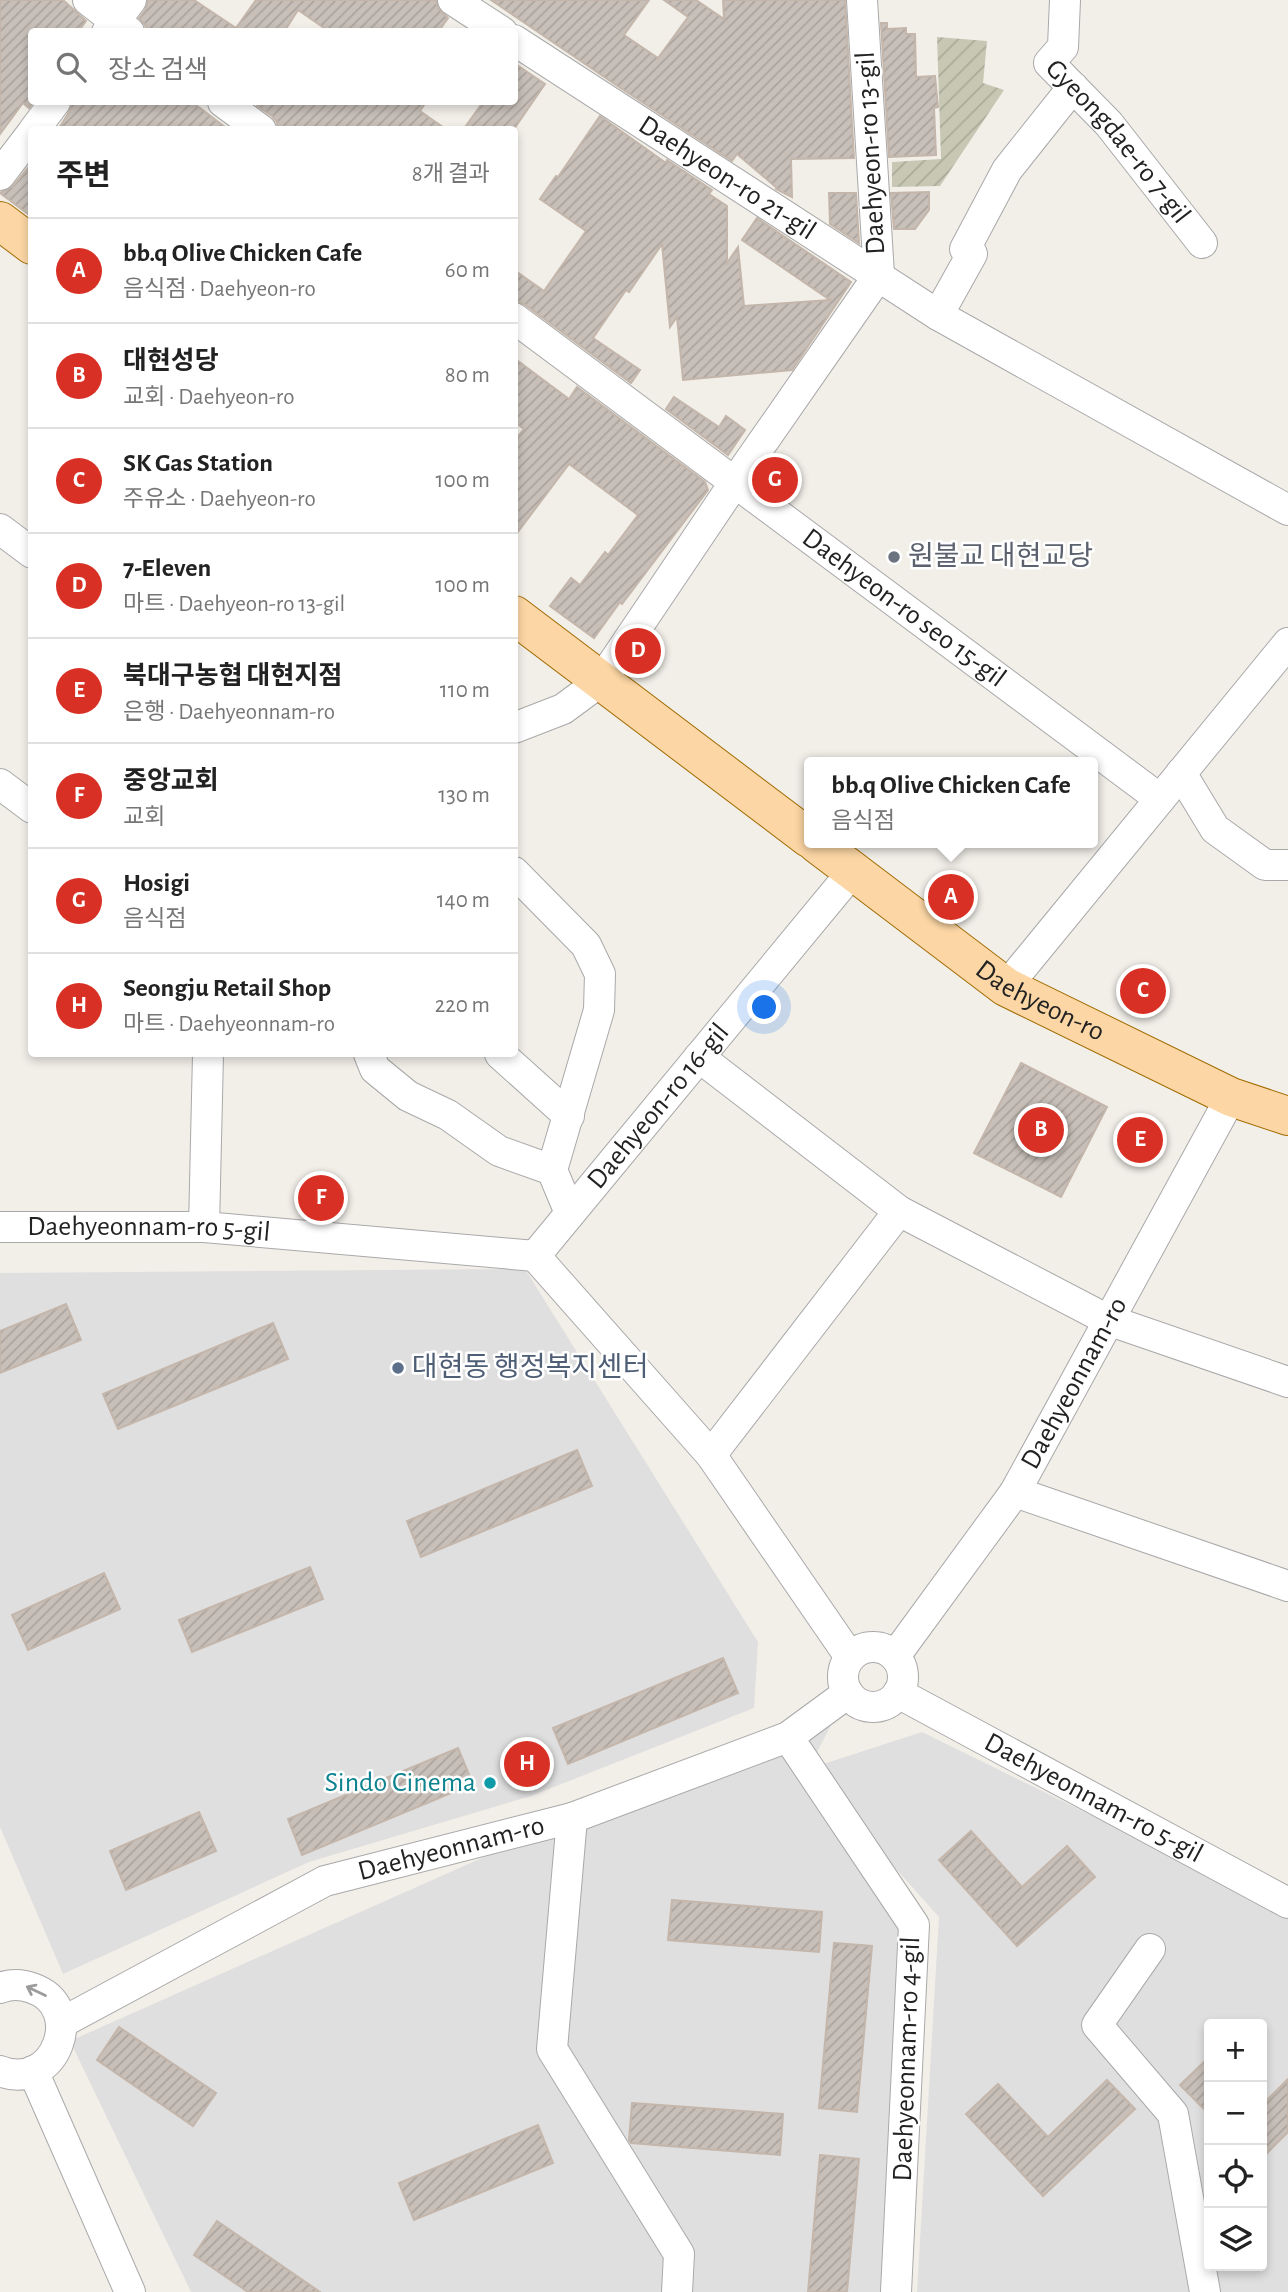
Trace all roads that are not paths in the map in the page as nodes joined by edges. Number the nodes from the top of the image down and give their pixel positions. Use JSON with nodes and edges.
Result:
{"nodes":[{"id":1,"x":88,"y":0,"type":"edge"},
{"id":2,"x":453,"y":0,"type":"edge"},
{"id":3,"x":862,"y":0,"type":"edge"},
{"id":4,"x":1065,"y":0,"type":"edge"},
{"id":5,"x":121,"y":21,"type":"edge"},
{"id":6,"x":496,"y":28,"type":"edge"},
{"id":7,"x":518,"y":43,"type":"edge"},
{"id":8,"x":1073,"y":87,"type":"junction"},
{"id":9,"x":53,"y":105,"type":"edge"},
{"id":10,"x":227,"y":105,"type":"edge"},
{"id":11,"x":37,"y":126,"type":"edge"},
{"id":12,"x":256,"y":126,"type":"edge"},
{"id":13,"x":28,"y":138,"type":"edge"},
{"id":14,"x":0,"y":176,"type":"edge"},
{"id":15,"x":0,"y":221,"type":"edge"},
{"id":16,"x":28,"y":243,"type":"edge"},
{"id":17,"x":1202,"y":243,"type":"dead end"},
{"id":18,"x":879,"y":275,"type":"junction"},
{"id":19,"x":938,"y":315,"type":"junction"},
{"id":20,"x":518,"y":321,"type":"edge"},
{"id":21,"x":735,"y":482,"type":"junction"},
{"id":22,"x":1288,"y":510,"type":"edge"},
{"id":23,"x":0,"y":529,"type":"edge"},
{"id":24,"x":28,"y":549,"type":"edge"},
{"id":25,"x":518,"y":618,"type":"edge"},
{"id":26,"x":1288,"y":643,"type":"edge"},
{"id":27,"x":601,"y":681,"type":"junction"},
{"id":28,"x":518,"y":726,"type":"edge"},
{"id":29,"x":1181,"y":773,"type":"junction"},
{"id":30,"x":0,"y":784,"type":"edge"},
{"id":31,"x":1160,"y":799,"type":"junction"},
{"id":32,"x":28,"y":805,"type":"edge"},
{"id":33,"x":804,"y":834,"type":"edge"},
{"id":34,"x":823,"y":848,"type":"edge"},
{"id":35,"x":1288,"y":865,"type":"edge"},
{"id":36,"x":853,"y":871,"type":"junction"},
{"id":37,"x":518,"y":876,"type":"edge"},
{"id":38,"x":1006,"y":987,"type":"junction"},
{"id":39,"x":208,"y":1057,"type":"edge"},
{"id":40,"x":370,"y":1057,"type":"edge"},
{"id":41,"x":503,"y":1057,"type":"edge"},
{"id":42,"x":699,"y":1057,"type":"junction"},
{"id":43,"x":1231,"y":1097,"type":"junction"},
{"id":44,"x":569,"y":1116,"type":"junction"},
{"id":45,"x":1288,"y":1116,"type":"edge"},
{"id":46,"x":552,"y":1170,"type":"junction"},
{"id":47,"x":899,"y":1211,"type":"junction"},
{"id":48,"x":570,"y":1213,"type":"junction"},
{"id":49,"x":0,"y":1227,"type":"edge"},
{"id":50,"x":204,"y":1227,"type":"junction"},
{"id":51,"x":535,"y":1256,"type":"junction"},
{"id":52,"x":1108,"y":1320,"type":"junction"},
{"id":53,"x":1288,"y":1382,"type":"edge"},
{"id":54,"x":711,"y":1455,"type":"junction"},
{"id":55,"x":1015,"y":1492,"type":"junction"},
{"id":56,"x":1288,"y":1586,"type":"edge"},
{"id":57,"x":895,"y":1656,"type":"junction"},
{"id":58,"x":850,"y":1657,"type":"junction"},
{"id":59,"x":848,"y":1693,"type":"junction"},
{"id":60,"x":898,"y":1693,"type":"junction"},
{"id":61,"x":789,"y":1737,"type":"junction"},
{"id":62,"x":572,"y":1818,"type":"junction"},
{"id":63,"x":1288,"y":1903,"type":"edge"},
{"id":64,"x":1150,"y":1949,"type":"dead end"},
{"id":65,"x":0,"y":1989,"type":"edge"},
{"id":66,"x":61,"y":2023,"type":"junction"},
{"id":67,"x":0,"y":2071,"type":"edge"},
{"id":68,"x":33,"y":2071,"type":"junction"},
{"id":69,"x":130,"y":2292,"type":"edge"},
{"id":70,"x":677,"y":2292,"type":"edge"},
{"id":71,"x":896,"y":2292,"type":"edge"},
{"id":72,"x":1205,"y":2292,"type":"edge"}],
"edges":[{"from":1,"to":5,"type":"street"},
{"from":2,"to":6,"type":"street"},
{"from":3,"to":18,"type":"street","name":"Daehyeon-ro 13-gil"},
{"from":4,"to":8,"type":"street","name":"Gyeongdae-ro 7-gil"},
{"from":7,"to":18,"type":"street","name":"Daehyeon-ro 21-gil"},
{"from":8,"to":17,"type":"street","name":"Gyeongdae-ro 7-gil"},
{"from":8,"to":19,"type":"street"},
{"from":9,"to":11,"type":"street"},
{"from":10,"to":12,"type":"street"},
{"from":13,"to":14,"type":"street"},
{"from":15,"to":16,"type":"main road"},
{"from":18,"to":19,"type":"street","name":"Daehyeon-ro 21-gil"},
{"from":18,"to":21,"type":"street","name":"Daehyeon-ro 13-gil"},
{"from":19,"to":22,"type":"street","name":"Daehyeon-ro 21-gil"},
{"from":20,"to":21,"type":"street","name":"Daehyeon-ro seo 15-gil"},
{"from":21,"to":27,"type":"street","name":"Daehyeon-ro 13-gil"},
{"from":21,"to":31,"type":"street","name":"Daehyeon-ro seo 15-gil"},
{"from":23,"to":24,"type":"street"},
{"from":25,"to":27,"type":"main road"},
{"from":26,"to":29,"type":"street"},
{"from":27,"to":28,"type":"street","name":"Daehyeon-ro 13-gil"},
{"from":27,"to":33,"type":"main road"},
{"from":29,"to":31,"type":"street"},
{"from":29,"to":35,"type":"street"},
{"from":30,"to":32,"type":"street"},
{"from":31,"to":38,"type":"street"},
{"from":34,"to":36,"type":"main road","name":"Daehyeon-ro"},
{"from":36,"to":38,"type":"main road","name":"Daehyeon-ro"},
{"from":36,"to":42,"type":"street","name":"Daehyeon-ro 16-gil"},
{"from":37,"to":44,"type":"street","name":"Daehyeon-ro 16-gil"},
{"from":38,"to":43,"type":"main road","name":"Daehyeon-ro"},
{"from":39,"to":50,"type":"street"},
{"from":40,"to":46,"type":"street"},
{"from":41,"to":44,"type":"street"},
{"from":42,"to":47,"type":"street"},
{"from":42,"to":48,"type":"street","name":"Daehyeon-ro 16-gil"},
{"from":43,"to":45,"type":"main road","name":"Daehyeon-ro"},
{"from":43,"to":52,"type":"street","name":"Daehyeonnam-ro"},
{"from":44,"to":46,"type":"street","name":"Daehyeon-ro 16-gil"},
{"from":46,"to":48,"type":"street","name":"Daehyeon-ro 16-gil"},
{"from":47,"to":52,"type":"street"},
{"from":47,"to":54,"type":"street"},
{"from":48,"to":51,"type":"street","name":"Daehyeon-ro 16-gil"},
{"from":49,"to":50,"type":"street","name":"Daehyeonnam-ro 5-gil"},
{"from":50,"to":51,"type":"street","name":"Daehyeonnam-ro 5-gil"},
{"from":51,"to":54,"type":"street"},
{"from":52,"to":53,"type":"street"},
{"from":52,"to":55,"type":"street","name":"Daehyeonnam-ro"},
{"from":54,"to":58,"type":"street"},
{"from":55,"to":56,"type":"street"},
{"from":55,"to":57,"type":"street","name":"Daehyeonnam-ro"},
{"from":57,"to":58,"type":"street"},
{"from":57,"to":60,"type":"street"},
{"from":58,"to":59,"type":"street"},
{"from":59,"to":60,"type":"street"},
{"from":59,"to":61,"type":"street","name":"Daehyeonnam-ro"},
{"from":60,"to":63,"type":"street","name":"Daehyeonnam-ro 5-gil"},
{"from":61,"to":62,"type":"street","name":"Daehyeonnam-ro"},
{"from":61,"to":71,"type":"street","name":"Daehyeonnam-ro 4-gil"},
{"from":62,"to":66,"type":"street","name":"Daehyeonnam-ro"},
{"from":62,"to":70,"type":"street"},
{"from":64,"to":72,"type":"street"},
{"from":66,"to":65,"type":"street","one_way":true},
{"from":66,"to":68,"type":"street"},
{"from":67,"to":68,"type":"street"},
{"from":68,"to":69,"type":"street"}]}
